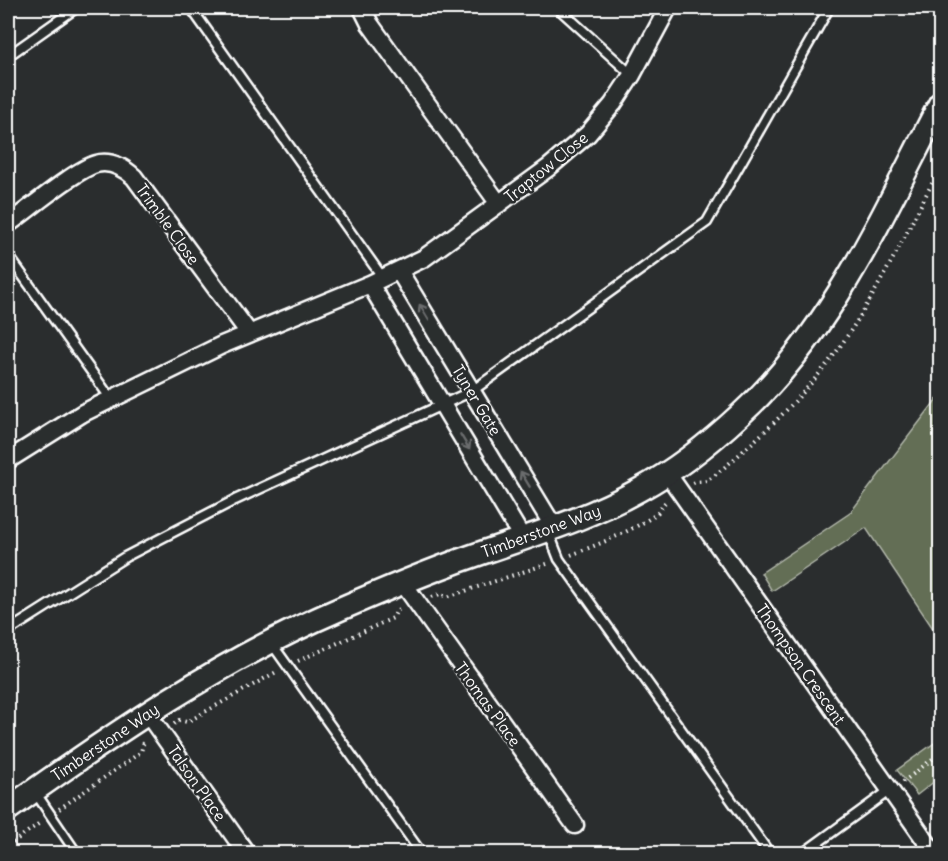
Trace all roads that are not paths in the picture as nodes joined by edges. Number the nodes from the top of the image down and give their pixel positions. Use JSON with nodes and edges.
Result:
{"nodes":[{"id":1,"x":76,"y":8,"type":"edge"},
{"id":2,"x":191,"y":8,"type":"edge"},
{"id":3,"x":362,"y":8,"type":"edge"},
{"id":4,"x":558,"y":8,"type":"edge"},
{"id":5,"x":668,"y":8,"type":"edge"},
{"id":6,"x":829,"y":8,"type":"edge"},
{"id":7,"x":8,"y":56,"type":"edge"},
{"id":8,"x":632,"y":75,"type":"junction"},
{"id":9,"x":940,"y":104,"type":"edge"},
{"id":10,"x":499,"y":204,"type":"junction"},
{"id":11,"x":8,"y":224,"type":"edge"},
{"id":12,"x":8,"y":255,"type":"edge"},
{"id":13,"x":399,"y":272,"type":"junction"},
{"id":14,"x":376,"y":281,"type":"junction"},
{"id":15,"x":249,"y":333,"type":"junction"},
{"id":16,"x":472,"y":391,"type":"junction"},
{"id":17,"x":111,"y":399,"type":"junction"},
{"id":18,"x":443,"y":405,"type":"junction"},
{"id":19,"x":8,"y":460,"type":"edge"},
{"id":20,"x":667,"y":473,"type":"junction"},
{"id":21,"x":551,"y":530,"type":"junction"},
{"id":22,"x":523,"y":539,"type":"junction"},
{"id":23,"x":403,"y":583,"type":"junction"},
{"id":24,"x":8,"y":632,"type":"edge"},
{"id":25,"x":271,"y":641,"type":"junction"},
{"id":26,"x":147,"y":713,"type":"junction"},
{"id":27,"x":897,"y":785,"type":"junction"},
{"id":28,"x":34,"y":791,"type":"junction"},
{"id":29,"x":8,"y":809,"type":"edge"},
{"id":30,"x":574,"y":825,"type":"dead end"},
{"id":31,"x":77,"y":854,"type":"edge"},
{"id":32,"x":247,"y":854,"type":"edge"},
{"id":33,"x":422,"y":854,"type":"edge"},
{"id":34,"x":770,"y":854,"type":"edge"},
{"id":35,"x":801,"y":854,"type":"edge"},
{"id":36,"x":935,"y":854,"type":"edge"}],
"edges":[{"from":1,"to":7,"type":"lane"},
{"from":2,"to":14,"type":"lane"},
{"from":3,"to":10,"type":"street","name":"Traptow Close"},
{"from":4,"to":8,"type":"lane"},
{"from":5,"to":8,"type":"street","name":"Traptow Close"},
{"from":6,"to":16,"type":"lane"},
{"from":8,"to":10,"type":"street","name":"Traptow Close"},
{"from":9,"to":20,"type":"street","name":"Timberstone Way"},
{"from":10,"to":13,"type":"street","name":"Traptow Close"},
{"from":11,"to":15,"type":"street","name":"Trimble Close"},
{"from":12,"to":17,"type":"lane"},
{"from":13,"to":14,"type":"street"},
{"from":16,"to":13,"type":"street","name":"Tyner Gate","one_way":true},
{"from":14,"to":15,"type":"street"},
{"from":14,"to":18,"type":"street","name":"Tyner Gate"},
{"from":15,"to":17,"type":"street"},
{"from":16,"to":18,"type":"lane"},
{"from":21,"to":16,"type":"street","name":"Tyner Gate","one_way":true},
{"from":17,"to":19,"type":"street"},
{"from":18,"to":22,"type":"street","name":"Tyner Gate","one_way":true},
{"from":18,"to":24,"type":"lane"},
{"from":20,"to":21,"type":"street","name":"Timberstone Way"},
{"from":20,"to":27,"type":"street","name":"Thompson Crescent"},
{"from":21,"to":22,"type":"street","name":"Timberstone Way"},
{"from":21,"to":34,"type":"lane"},
{"from":22,"to":23,"type":"street","name":"Timberstone Way"},
{"from":23,"to":25,"type":"street","name":"Timberstone Way"},
{"from":23,"to":30,"type":"street","name":"Thomas Place"},
{"from":25,"to":26,"type":"street","name":"Timberstone Way"},
{"from":25,"to":33,"type":"lane"},
{"from":26,"to":28,"type":"street","name":"Timberstone Way"},
{"from":26,"to":32,"type":"street","name":"Talson Place"},
{"from":27,"to":35,"type":"lane"},
{"from":27,"to":36,"type":"street","name":"Thompson Crescent"},
{"from":28,"to":29,"type":"street","name":"Timberstone Way"},
{"from":28,"to":31,"type":"lane"}]}
